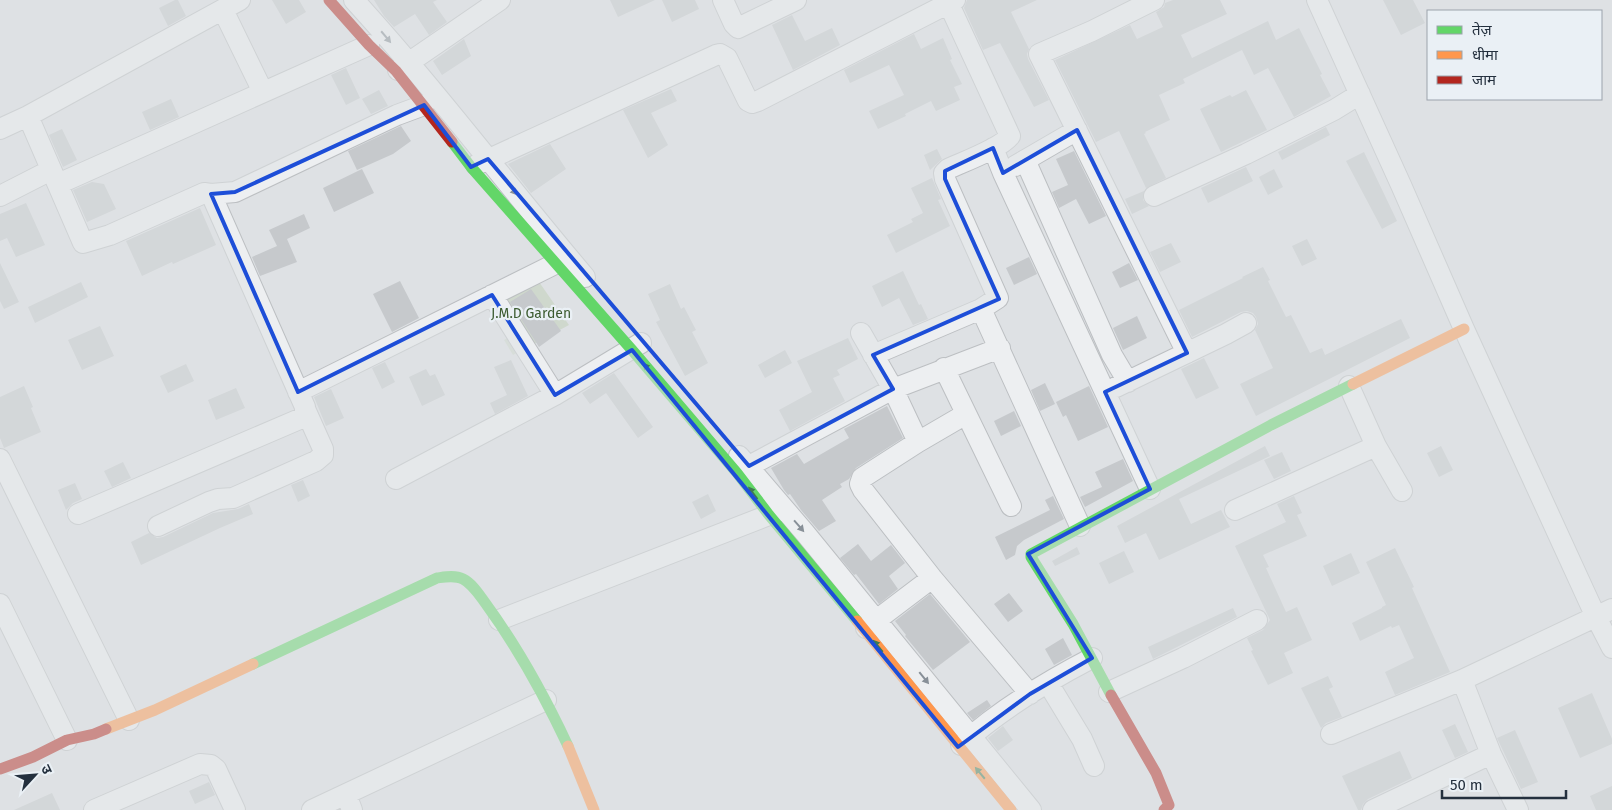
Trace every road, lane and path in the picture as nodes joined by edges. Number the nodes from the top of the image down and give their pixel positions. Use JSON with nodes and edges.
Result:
{"nodes":[{"id":1,"x":330,"y":0,"type":"edge"},
{"id":2,"x":354,"y":0,"type":"edge"},
{"id":3,"x":500,"y":0,"type":"edge"},
{"id":4,"x":723,"y":0,"type":"edge"},
{"id":5,"x":796,"y":0,"type":"edge"},
{"id":6,"x":1154,"y":0,"type":"edge"},
{"id":7,"x":1317,"y":0,"type":"edge"},
{"id":8,"x":950,"y":1,"type":"edge"},
{"id":9,"x":231,"y":5,"type":"edge"},
{"id":10,"x":369,"y":45,"type":"junction"},
{"id":11,"x":402,"y":67,"type":"junction"},
{"id":12,"x":263,"y":92,"type":"junction"},
{"id":13,"x":1360,"y":94,"type":"junction"},
{"id":14,"x":424,"y":105,"type":"junction"},
{"id":15,"x":28,"y":116,"type":"junction"},
{"id":16,"x":0,"y":129,"type":"edge"},
{"id":17,"x":1077,"y":130,"type":"junction"},
{"id":18,"x":992,"y":148,"type":"junction"},
{"id":19,"x":1025,"y":160,"type":"junction"},
{"id":20,"x":479,"y":163,"type":"junction"},
{"id":21,"x":1003,"y":173,"type":"junction"},
{"id":22,"x":55,"y":177,"type":"junction"},
{"id":23,"x":211,"y":194,"type":"junction"},
{"id":24,"x":0,"y":196,"type":"edge"},
{"id":25,"x":1154,"y":196,"type":"dead end"},
{"id":26,"x":562,"y":260,"type":"junction"},
{"id":27,"x":492,"y":295,"type":"junction"},
{"id":28,"x":981,"y":309,"type":"junction"},
{"id":29,"x":1246,"y":323,"type":"dead end"},
{"id":30,"x":1464,"y":329,"type":"junction"},
{"id":31,"x":861,"y":333,"type":"dead end"},
{"id":32,"x":637,"y":346,"type":"junction"},
{"id":33,"x":1000,"y":348,"type":"junction"},
{"id":34,"x":1187,"y":352,"type":"junction"},
{"id":35,"x":873,"y":355,"type":"junction"},
{"id":36,"x":944,"y":368,"type":"junction"},
{"id":37,"x":1128,"y":382,"type":"junction"},
{"id":38,"x":1348,"y":386,"type":"junction"},
{"id":39,"x":893,"y":389,"type":"junction"},
{"id":40,"x":298,"y":392,"type":"junction"},
{"id":41,"x":1105,"y":392,"type":"junction"},
{"id":42,"x":555,"y":395,"type":"junction"},
{"id":43,"x":306,"y":411,"type":"junction"},
{"id":44,"x":966,"y":414,"type":"junction"},
{"id":45,"x":918,"y":442,"type":"junction"},
{"id":46,"x":1376,"y":446,"type":"junction"},
{"id":47,"x":0,"y":459,"type":"edge"},
{"id":48,"x":748,"y":466,"type":"junction"},
{"id":49,"x":396,"y":479,"type":"dead end"},
{"id":50,"x":1150,"y":489,"type":"junction"},
{"id":51,"x":1402,"y":492,"type":"dead end"},
{"id":52,"x":1011,"y":506,"type":"dead end"},
{"id":53,"x":1235,"y":510,"type":"dead end"},
{"id":54,"x":776,"y":512,"type":"junction"},
{"id":55,"x":78,"y":514,"type":"dead end"},
{"id":56,"x":158,"y":526,"type":"dead end"},
{"id":57,"x":1080,"y":526,"type":"junction"},
{"id":58,"x":932,"y":578,"type":"junction"},
{"id":59,"x":0,"y":604,"type":"edge"},
{"id":60,"x":1604,"y":613,"type":"edge"},
{"id":61,"x":499,"y":620,"type":"junction"},
{"id":62,"x":1257,"y":620,"type":"dead end"},
{"id":63,"x":871,"y":625,"type":"junction"},
{"id":64,"x":1612,"y":648,"type":"edge"},
{"id":65,"x":1092,"y":658,"type":"junction"},
{"id":66,"x":1462,"y":680,"type":"junction"},
{"id":67,"x":1048,"y":682,"type":"junction"},
{"id":68,"x":1109,"y":692,"type":"junction"},
{"id":69,"x":1030,"y":694,"type":"junction"},
{"id":70,"x":546,"y":700,"type":"junction"},
{"id":71,"x":129,"y":720,"type":"junction"},
{"id":72,"x":1331,"y":734,"type":"dead end"},
{"id":73,"x":67,"y":740,"type":"junction"},
{"id":74,"x":965,"y":741,"type":"junction"},
{"id":75,"x":1490,"y":754,"type":"junction"},
{"id":76,"x":1094,"y":766,"type":"dead end"},
{"id":77,"x":0,"y":770,"type":"edge"},
{"id":78,"x":349,"y":802,"type":"edge"},
{"id":79,"x":94,"y":810,"type":"edge"},
{"id":80,"x":235,"y":810,"type":"edge"},
{"id":81,"x":312,"y":810,"type":"edge"},
{"id":82,"x":594,"y":810,"type":"edge"},
{"id":83,"x":1011,"y":810,"type":"edge"},
{"id":84,"x":1031,"y":810,"type":"edge"},
{"id":85,"x":1164,"y":810,"type":"edge"},
{"id":86,"x":1372,"y":810,"type":"edge"},
{"id":87,"x":1518,"y":810,"type":"edge"}],
"edges":[{"from":1,"to":10,"type":"street"},
{"from":2,"to":11,"type":"street","one_way":true},
{"from":3,"to":11,"type":"street"},
{"from":4,"to":5,"type":"street"},
{"from":6,"to":17,"type":"street"},
{"from":7,"to":13,"type":"street"},
{"from":8,"to":18,"type":"street"},
{"from":8,"to":20,"type":"street"},
{"from":9,"to":12,"type":"street"},
{"from":9,"to":15,"type":"street"},
{"from":10,"to":11,"type":"street"},
{"from":10,"to":12,"type":"street"},
{"from":11,"to":14,"type":"street"},
{"from":11,"to":20,"type":"street"},
{"from":12,"to":22,"type":"street"},
{"from":13,"to":25,"type":"street"},
{"from":13,"to":30,"type":"street"},
{"from":14,"to":20,"type":"street"},
{"from":14,"to":23,"type":"street"},
{"from":15,"to":16,"type":"street"},
{"from":15,"to":22,"type":"street"},
{"from":17,"to":19,"type":"street"},
{"from":17,"to":34,"type":"street"},
{"from":18,"to":21,"type":"street"},
{"from":18,"to":28,"type":"street"},
{"from":19,"to":21,"type":"street"},
{"from":19,"to":37,"type":"street"},
{"from":20,"to":26,"type":"street"},
{"from":21,"to":41,"type":"street"},
{"from":22,"to":23,"type":"street"},
{"from":22,"to":24,"type":"street"},
{"from":23,"to":40,"type":"street"},
{"from":26,"to":27,"type":"street"},
{"from":26,"to":32,"type":"street"},
{"from":27,"to":40,"type":"street"},
{"from":27,"to":42,"type":"street"},
{"from":28,"to":33,"type":"street"},
{"from":28,"to":35,"type":"street"},
{"from":29,"to":34,"type":"street"},
{"from":30,"to":38,"type":"street"},
{"from":30,"to":60,"type":"street"},
{"from":31,"to":35,"type":"street"},
{"from":32,"to":42,"type":"street"},
{"from":32,"to":48,"type":"street"},
{"from":54,"to":32,"type":"street","one_way":true},
{"from":33,"to":36,"type":"street"},
{"from":33,"to":57,"type":"street"},
{"from":34,"to":37,"type":"street"},
{"from":35,"to":39,"type":"street"},
{"from":36,"to":39,"type":"street"},
{"from":36,"to":44,"type":"street"},
{"from":37,"to":41,"type":"street"},
{"from":38,"to":46,"type":"street"},
{"from":38,"to":50,"type":"street"},
{"from":39,"to":45,"type":"street"},
{"from":39,"to":48,"type":"street"},
{"from":40,"to":43,"type":"street"},
{"from":41,"to":50,"type":"street"},
{"from":42,"to":49,"type":"street"},
{"from":43,"to":55,"type":"street"},
{"from":43,"to":56,"type":"street"},
{"from":44,"to":45,"type":"street"},
{"from":44,"to":52,"type":"street"},
{"from":45,"to":58,"type":"street"},
{"from":46,"to":51,"type":"street"},
{"from":46,"to":53,"type":"street"},
{"from":47,"to":71,"type":"street"},
{"from":48,"to":54,"type":"street"},
{"from":50,"to":57,"type":"street"},
{"from":54,"to":61,"type":"street"},
{"from":54,"to":63,"type":"street"},
{"from":57,"to":65,"type":"street"},
{"from":58,"to":63,"type":"street"},
{"from":58,"to":69,"type":"street"},
{"from":59,"to":73,"type":"street"},
{"from":60,"to":64,"type":"street"},
{"from":60,"to":66,"type":"street"},
{"from":61,"to":70,"type":"street"},
{"from":61,"to":71,"type":"street"},
{"from":62,"to":68,"type":"street"},
{"from":63,"to":74,"type":"street"},
{"from":65,"to":67,"type":"street"},
{"from":65,"to":68,"type":"street"},
{"from":66,"to":72,"type":"street"},
{"from":66,"to":75,"type":"street"},
{"from":67,"to":69,"type":"street"},
{"from":67,"to":76,"type":"street"},
{"from":68,"to":85,"type":"street"},
{"from":69,"to":74,"type":"street"},
{"from":70,"to":78,"type":"street"},
{"from":70,"to":82,"type":"street"},
{"from":71,"to":73,"type":"street"},
{"from":73,"to":77,"type":"street"},
{"from":83,"to":74,"type":"street","one_way":true},
{"from":74,"to":84,"type":"street"},
{"from":75,"to":86,"type":"street"},
{"from":75,"to":87,"type":"street"},
{"from":78,"to":81,"type":"street"},
{"from":79,"to":80,"type":"street"}]}
